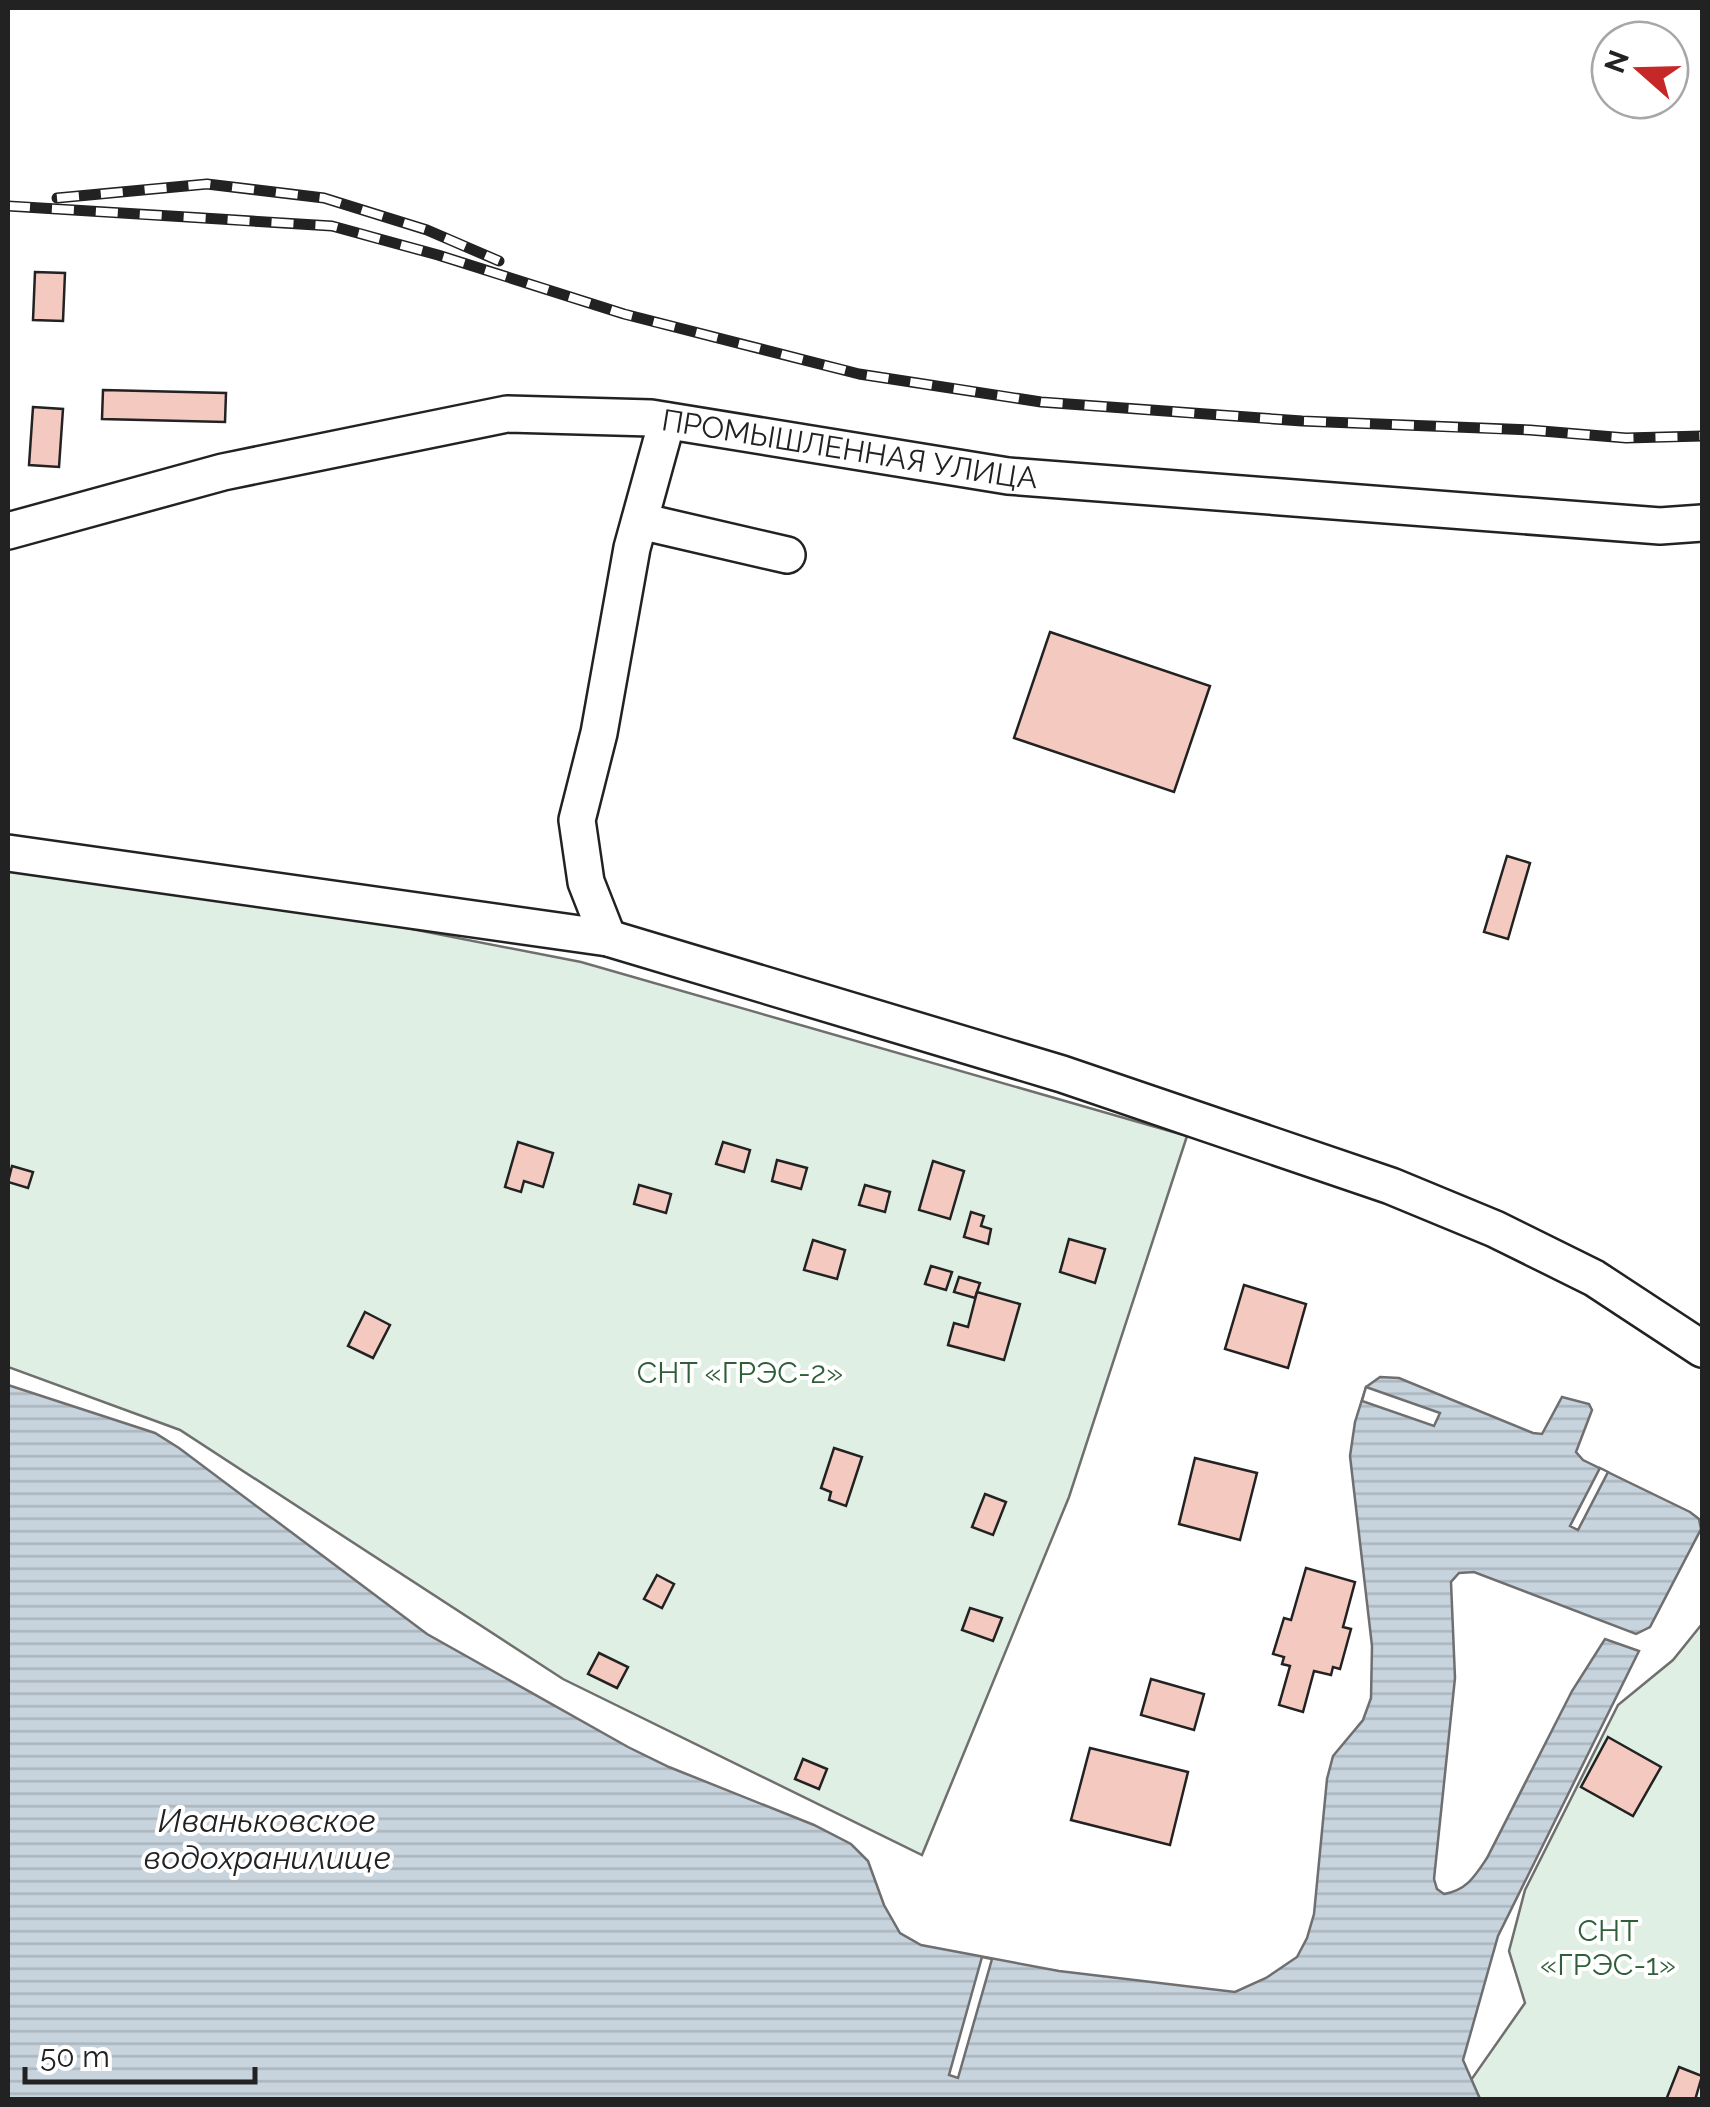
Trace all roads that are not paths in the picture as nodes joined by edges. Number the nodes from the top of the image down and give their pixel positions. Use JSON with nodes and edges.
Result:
{"nodes":[{"id":1,"x":667,"y":421,"type":"junction"},
{"id":2,"x":640,"y":522,"type":"junction"},
{"id":3,"x":1702,"y":523,"type":"edge"},
{"id":4,"x":8,"y":531,"type":"edge"},
{"id":5,"x":787,"y":555,"type":"dead end"},
{"id":6,"x":8,"y":853,"type":"edge"},
{"id":7,"x":608,"y":938,"type":"junction"},
{"id":8,"x":1702,"y":1349,"type":"edge"}],
"edges":[{"from":1,"to":2,"type":"street"},
{"from":1,"to":3,"type":"street","name":"ПРОМЫШЛЕННАЯ УЛИЦА"},
{"from":1,"to":4,"type":"street","name":"ПРОМЫШЛЕННАЯ УЛИЦА"},
{"from":2,"to":5,"type":"street"},
{"from":2,"to":7,"type":"street"},
{"from":6,"to":7,"type":"street"},
{"from":7,"to":8,"type":"street"}]}
